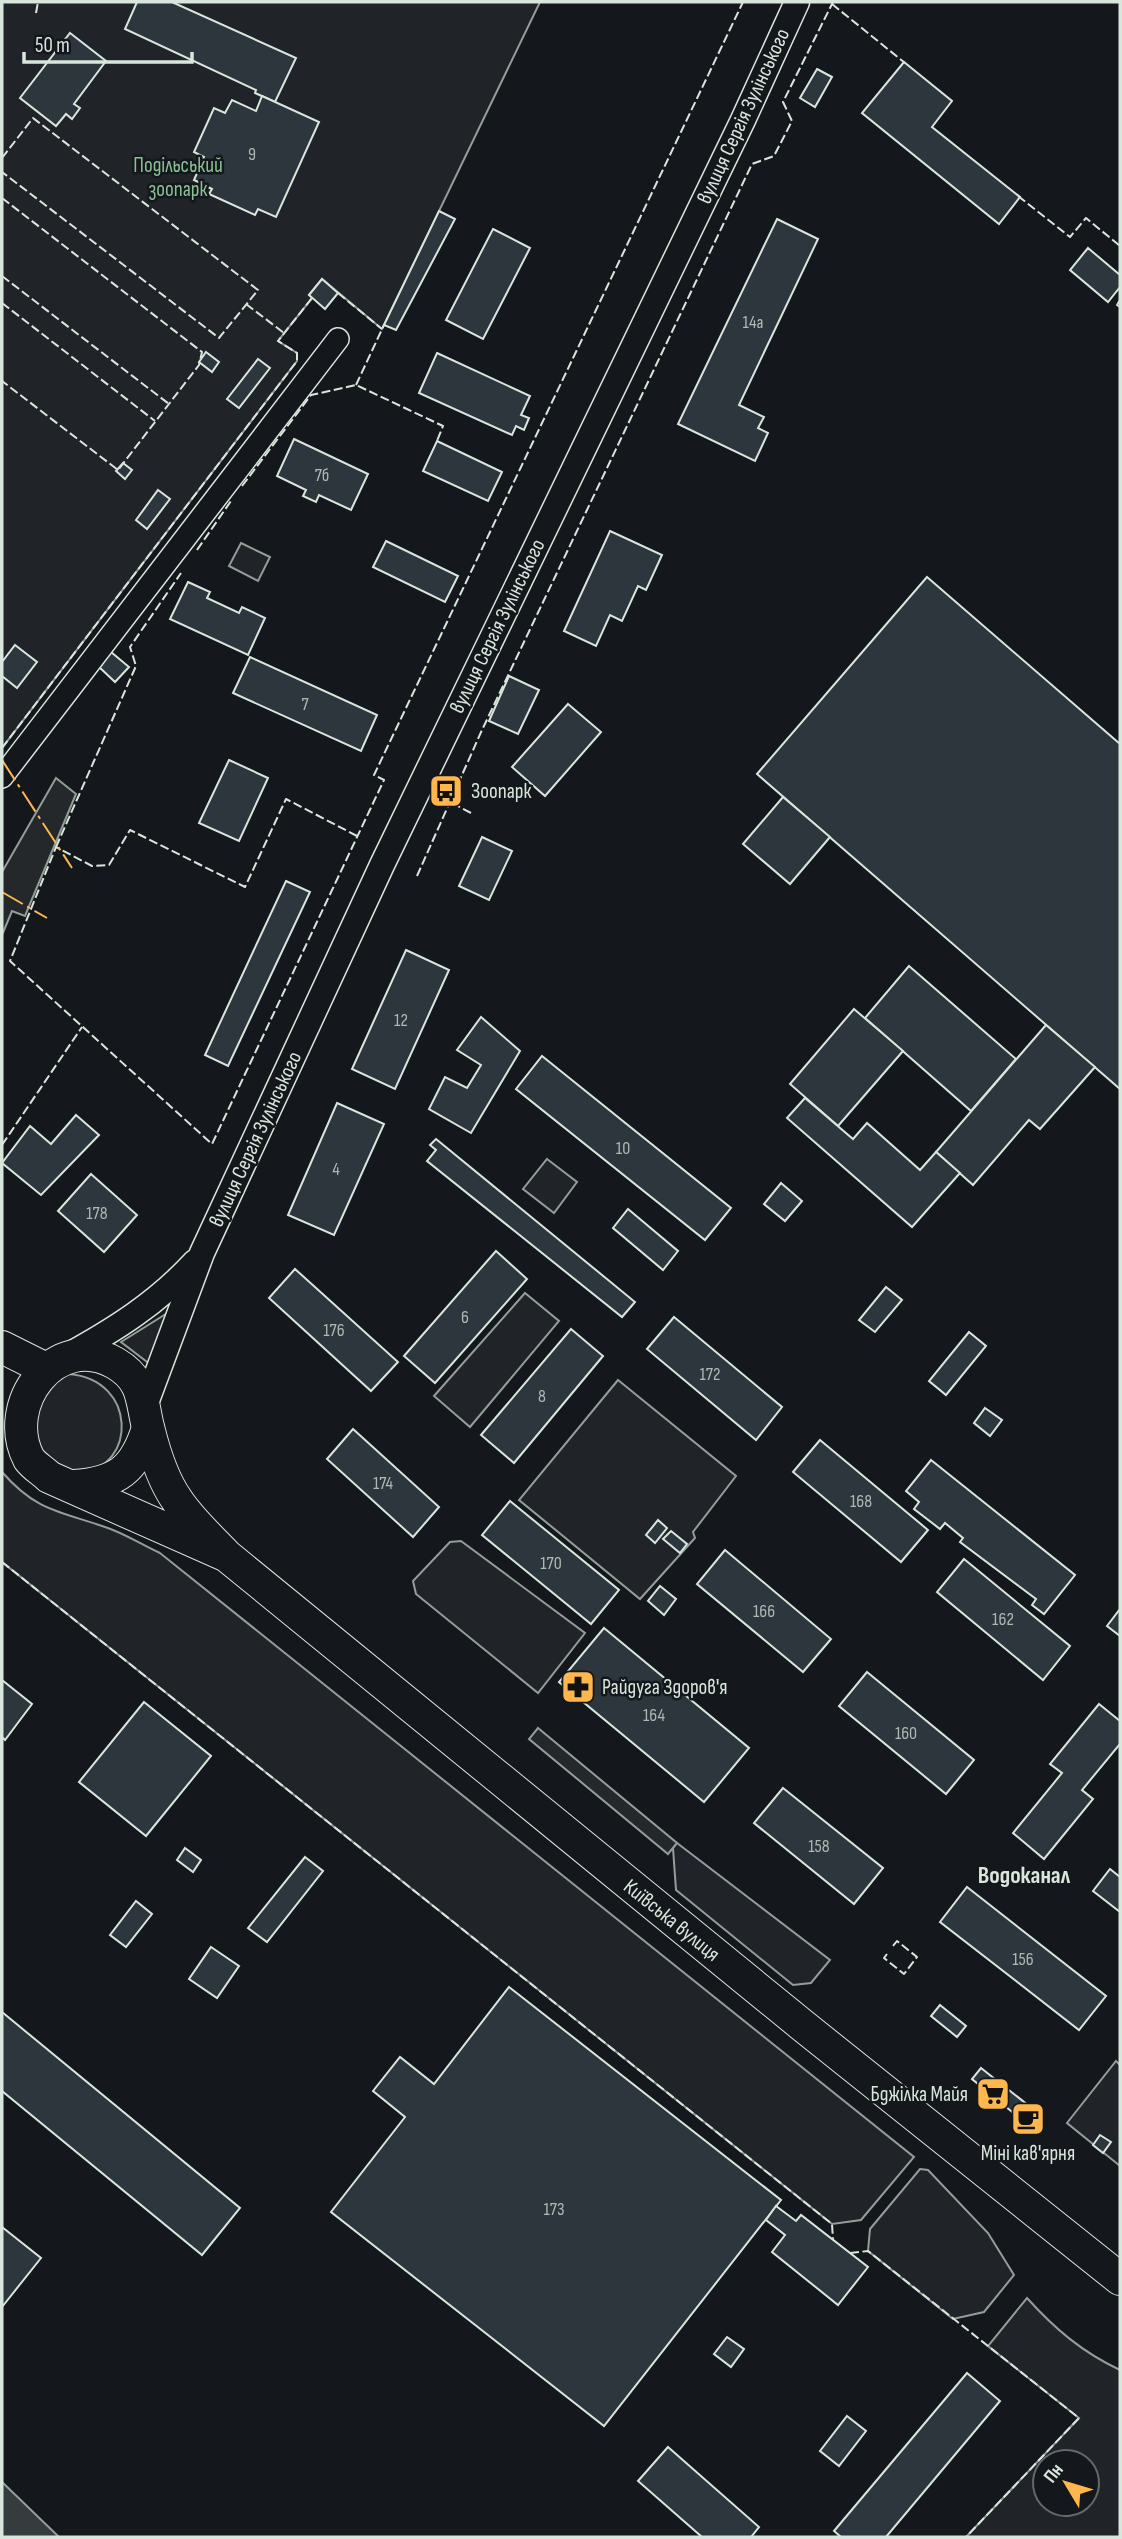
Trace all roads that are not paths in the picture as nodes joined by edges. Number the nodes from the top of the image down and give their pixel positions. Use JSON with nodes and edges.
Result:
{"nodes":[{"id":1,"x":797,"y":2,"type":"edge"},
{"id":2,"x":338,"y":339,"type":"dead end"},
{"id":3,"x":2,"y":777,"type":"edge"},
{"id":4,"x":202,"y":1253,"type":"junction"},
{"id":5,"x":2,"y":1348,"type":"edge"},
{"id":6,"x":54,"y":1363,"type":"junction"},
{"id":7,"x":147,"y":1415,"type":"junction"},
{"id":8,"x":2,"y":1437,"type":"edge"},
{"id":9,"x":29,"y":1459,"type":"junction"},
{"id":10,"x":74,"y":1486,"type":"junction"},
{"id":11,"x":226,"y":1556,"type":"junction"},
{"id":12,"x":1120,"y":2279,"type":"edge"}],
"edges":[{"from":1,"to":4,"type":"street","name":"вулиця Сергія Зулінського"},
{"from":2,"to":3,"type":"street"},
{"from":4,"to":6,"type":"street"},
{"from":4,"to":7,"type":"street"},
{"from":5,"to":6,"type":"main road"},
{"from":6,"to":7,"type":"main road"},
{"from":6,"to":9,"type":"main road"},
{"from":7,"to":10,"type":"main road"},
{"from":7,"to":11,"type":"main road"},
{"from":8,"to":9,"type":"main road"},
{"from":9,"to":10,"type":"main road"},
{"from":10,"to":11,"type":"main road"},
{"from":11,"to":12,"type":"main road","name":"Київська вулиця"}]}
